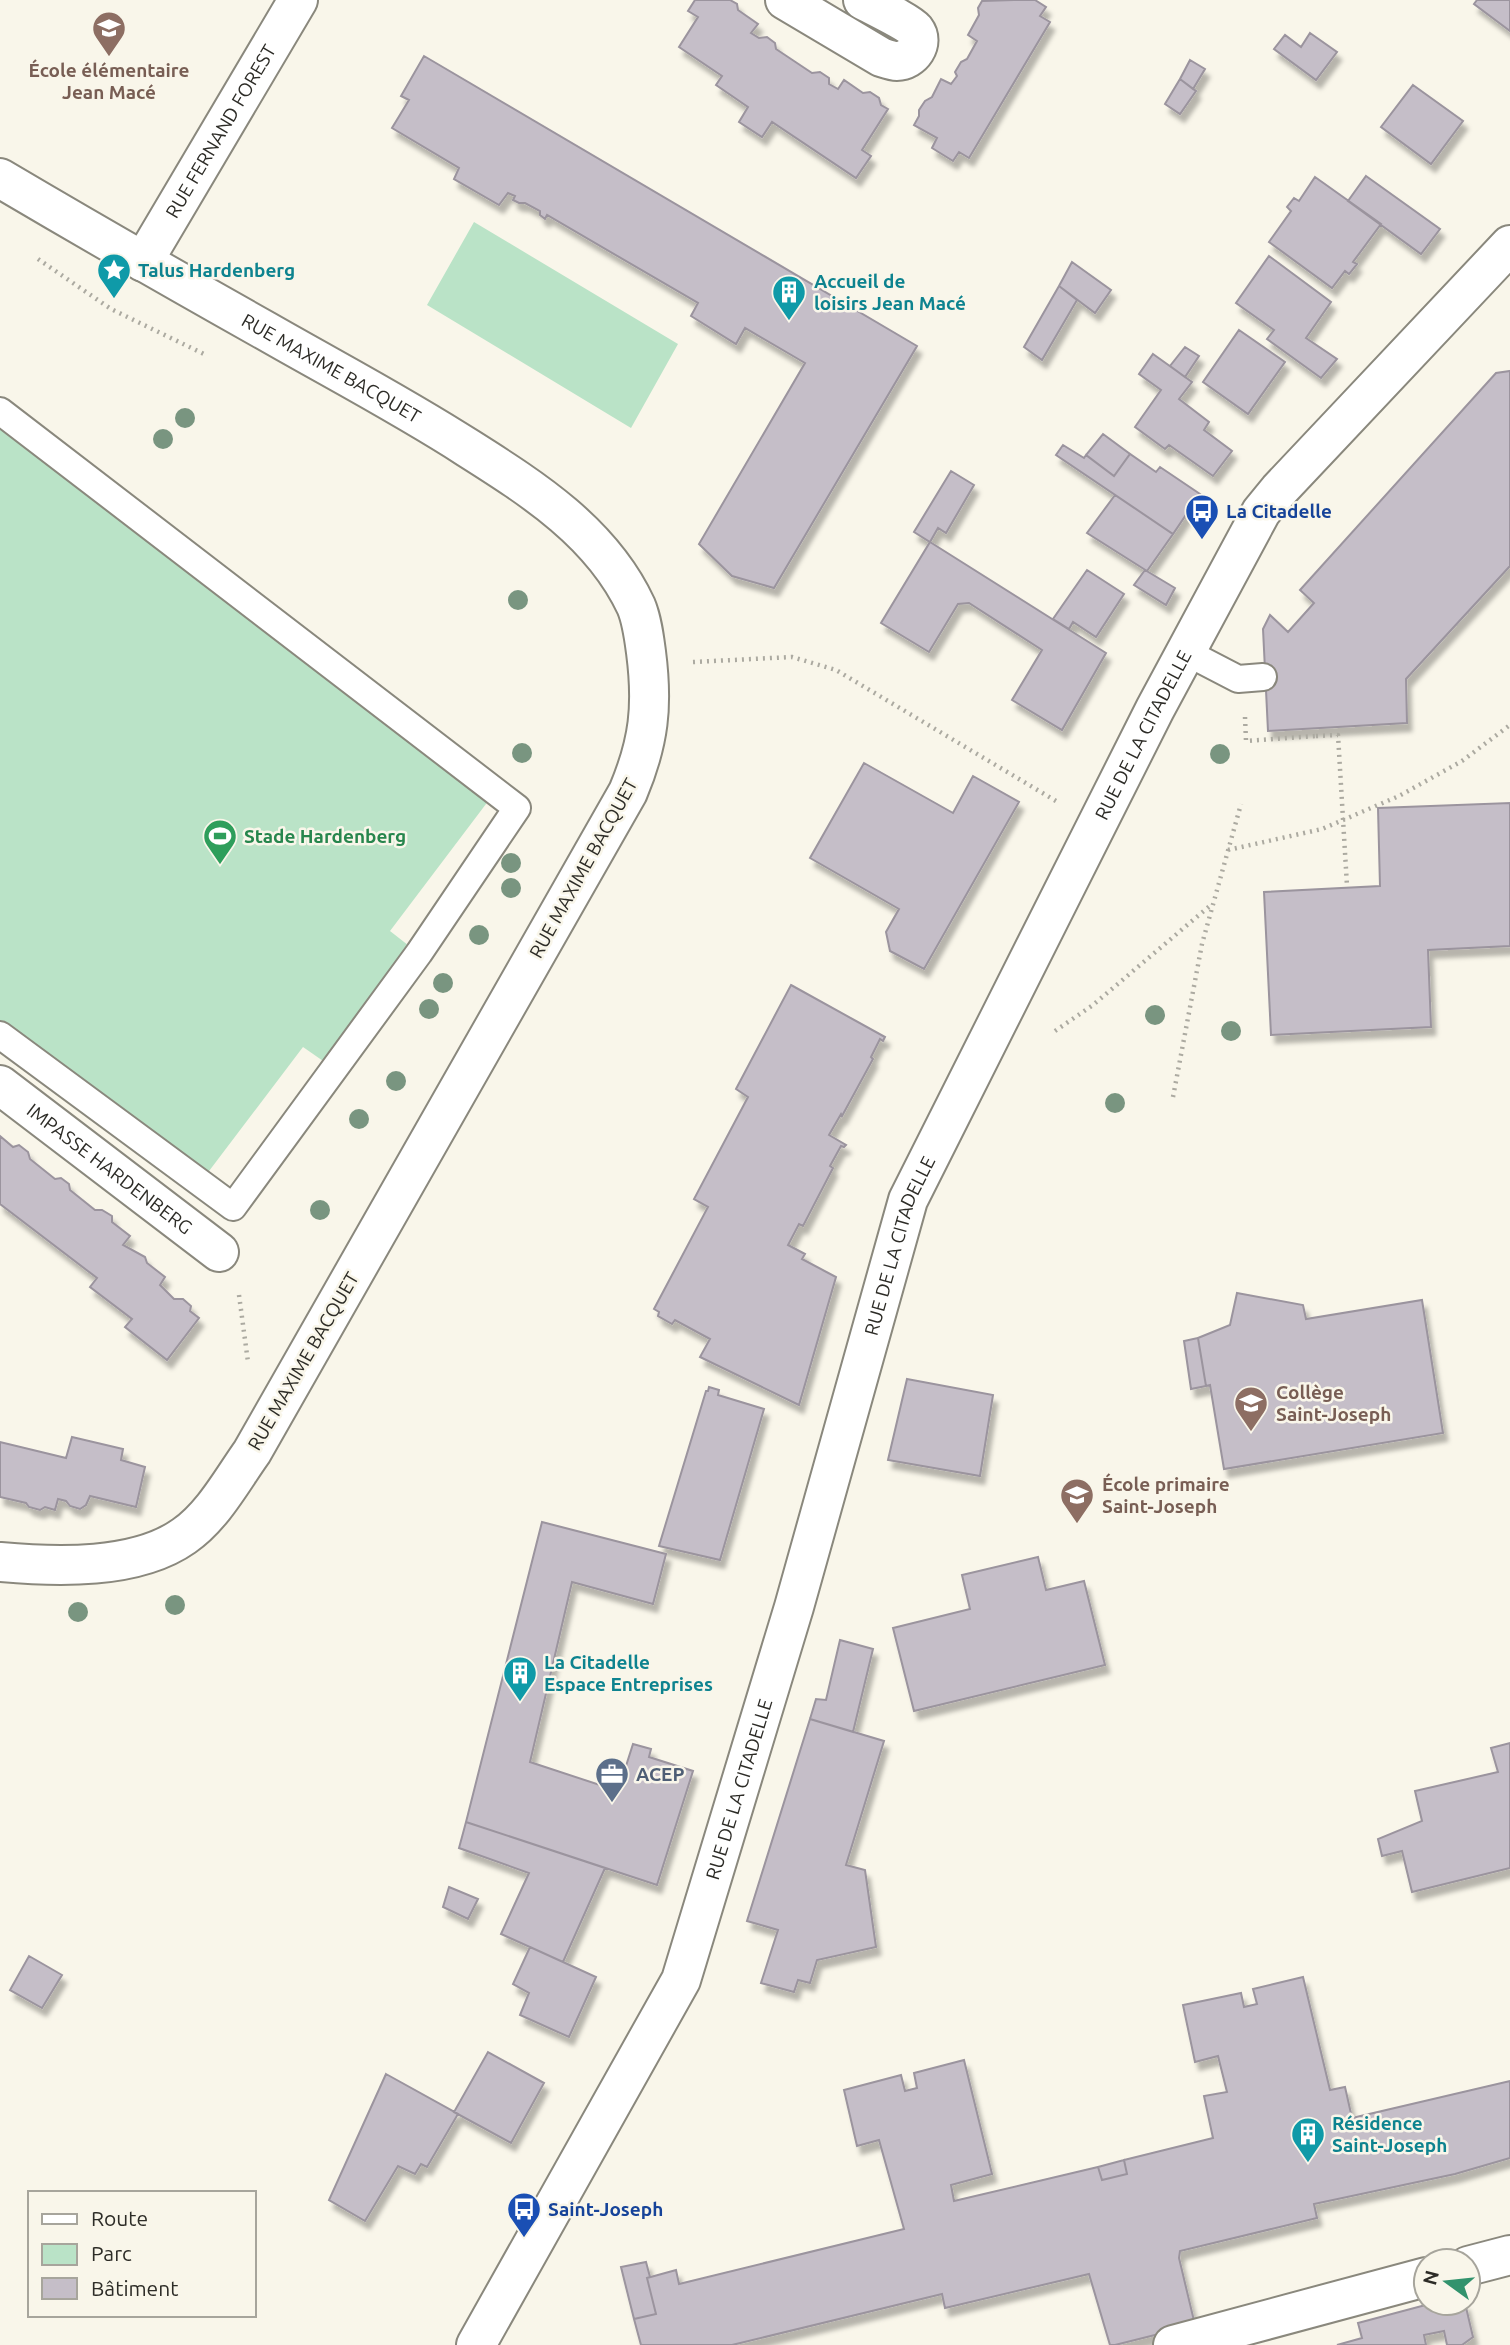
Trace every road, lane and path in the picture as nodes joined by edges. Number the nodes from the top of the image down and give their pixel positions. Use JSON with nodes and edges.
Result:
{"nodes":[{"id":1,"x":298,"y":0,"type":"edge"},
{"id":2,"x":785,"y":0,"type":"edge"},
{"id":3,"x":863,"y":0,"type":"edge"},
{"id":4,"x":0,"y":178,"type":"edge"},
{"id":5,"x":1510,"y":246,"type":"edge"},
{"id":6,"x":144,"y":262,"type":"junction"},
{"id":7,"x":0,"y":411,"type":"edge"},
{"id":8,"x":1186,"y":652,"type":"junction"},
{"id":9,"x":692,"y":662,"type":"dead end"},
{"id":10,"x":1263,"y":677,"type":"dead end"},
{"id":11,"x":1510,"y":725,"type":"edge"},
{"id":12,"x":1246,"y":741,"type":"dead end"},
{"id":13,"x":1043,"y":794,"type":"dead end"},
{"id":14,"x":1241,"y":804,"type":"dead end"},
{"id":15,"x":1228,"y":849,"type":"junction"},
{"id":16,"x":1347,"y":886,"type":"dead end"},
{"id":17,"x":1213,"y":903,"type":"junction"},
{"id":18,"x":1055,"y":1031,"type":"dead end"},
{"id":19,"x":0,"y":1035,"type":"edge"},
{"id":20,"x":0,"y":1085,"type":"edge"},
{"id":21,"x":1173,"y":1097,"type":"dead end"},
{"id":22,"x":219,"y":1252,"type":"dead end"},
{"id":23,"x":240,"y":1308,"type":"dead end"},
{"id":24,"x":249,"y":1371,"type":"dead end"},
{"id":25,"x":0,"y":1562,"type":"edge"},
{"id":26,"x":1510,"y":2255,"type":"edge"},
{"id":27,"x":1482,"y":2262,"type":"edge"},
{"id":28,"x":1412,"y":2281,"type":"edge"},
{"id":29,"x":476,"y":2345,"type":"edge"},
{"id":30,"x":1173,"y":2345,"type":"edge"}],
"edges":[{"from":1,"to":6,"type":"street","name":"RUE FERNAND FOREST"},
{"from":2,"to":3,"type":"street"},
{"from":4,"to":6,"type":"street","name":"RUE MAXIME BACQUET"},
{"from":5,"to":8,"type":"street","name":"RUE DE LA CITADELLE"},
{"from":6,"to":25,"type":"street","name":"RUE MAXIME BACQUET"},
{"from":7,"to":19,"type":"lane"},
{"from":8,"to":10,"type":"lane"},
{"from":8,"to":29,"type":"street","name":"RUE DE LA CITADELLE"},
{"from":9,"to":13,"type":"path"},
{"from":11,"to":15,"type":"path"},
{"from":12,"to":16,"type":"path","bridge":true},
{"from":14,"to":15,"type":"path"},
{"from":15,"to":17,"type":"path"},
{"from":17,"to":18,"type":"path"},
{"from":17,"to":21,"type":"path"},
{"from":20,"to":22,"type":"street","name":"IMPASSE HARDENBERG"},
{"from":23,"to":24,"type":"path"},
{"from":26,"to":27,"type":"street"},
{"from":28,"to":30,"type":"street"}]}
